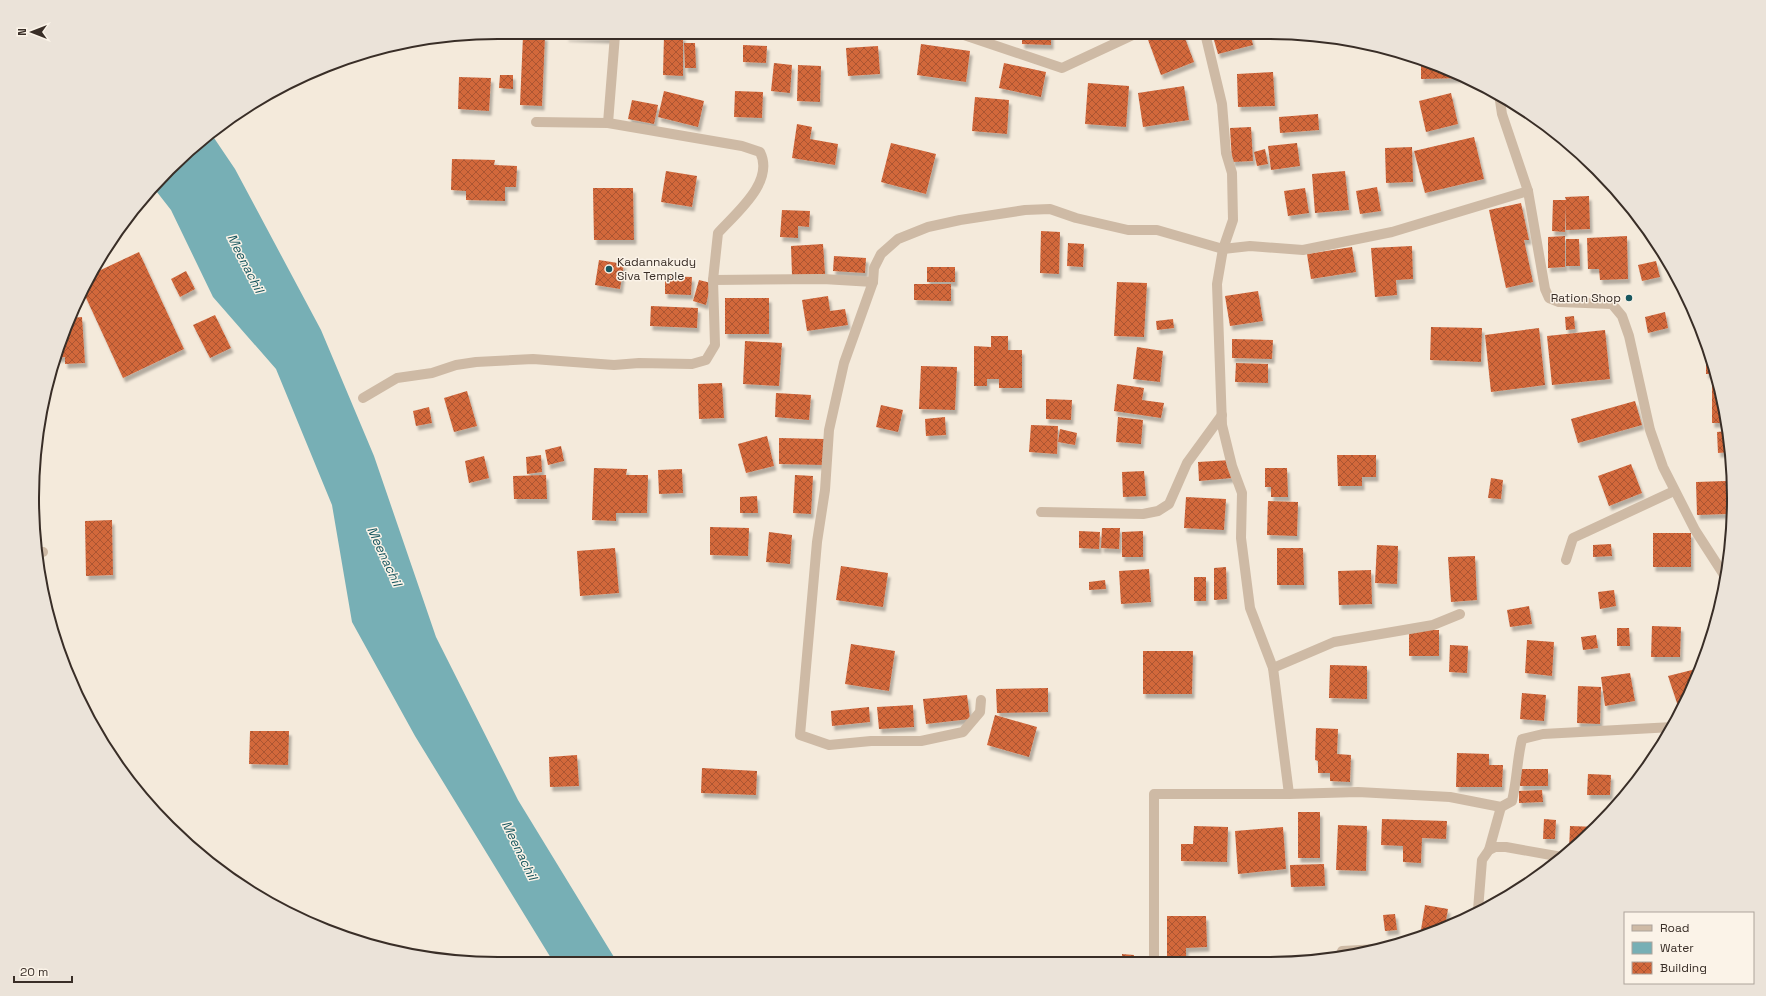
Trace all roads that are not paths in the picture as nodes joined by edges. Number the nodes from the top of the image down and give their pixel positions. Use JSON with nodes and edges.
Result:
{"nodes":[{"id":1,"x":616,"y":39,"type":"edge"},
{"id":2,"x":976,"y":39,"type":"edge"},
{"id":3,"x":1124,"y":39,"type":"edge"},
{"id":4,"x":1206,"y":39,"type":"edge"},
{"id":5,"x":1500,"y":101,"type":"edge"},
{"id":6,"x":536,"y":122,"type":"dead end"},
{"id":7,"x":608,"y":123,"type":"junction"},
{"id":8,"x":1528,"y":191,"type":"junction"},
{"id":9,"x":1222,"y":249,"type":"junction"},
{"id":10,"x":713,"y":280,"type":"junction"},
{"id":11,"x":874,"y":282,"type":"junction"},
{"id":12,"x":363,"y":398,"type":"dead end"},
{"id":13,"x":1222,"y":415,"type":"junction"},
{"id":14,"x":1674,"y":490,"type":"junction"},
{"id":15,"x":1041,"y":512,"type":"dead end"},
{"id":16,"x":1566,"y":560,"type":"dead end"},
{"id":17,"x":1721,"y":570,"type":"edge"},
{"id":18,"x":1460,"y":614,"type":"dead end"},
{"id":19,"x":1273,"y":668,"type":"junction"},
{"id":20,"x":981,"y":700,"type":"dead end"},
{"id":21,"x":1666,"y":727,"type":"edge"},
{"id":22,"x":1289,"y":794,"type":"junction"},
{"id":23,"x":1501,"y":807,"type":"junction"},
{"id":24,"x":1489,"y":850,"type":"junction"},
{"id":25,"x":1555,"y":856,"type":"edge"},
{"id":26,"x":1478,"y":906,"type":"edge"},
{"id":27,"x":1154,"y":957,"type":"edge"}],
"edges":[{"from":1,"to":7,"type":"street"},
{"from":2,"to":3,"type":"street"},
{"from":4,"to":9,"type":"street"},
{"from":5,"to":8,"type":"street"},
{"from":6,"to":7,"type":"street"},
{"from":7,"to":10,"type":"street"},
{"from":8,"to":9,"type":"street"},
{"from":8,"to":14,"type":"street"},
{"from":9,"to":11,"type":"street"},
{"from":9,"to":13,"type":"street"},
{"from":10,"to":11,"type":"street"},
{"from":10,"to":12,"type":"street"},
{"from":11,"to":20,"type":"street"},
{"from":13,"to":15,"type":"street"},
{"from":13,"to":19,"type":"street"},
{"from":14,"to":16,"type":"street"},
{"from":14,"to":17,"type":"street"},
{"from":18,"to":19,"type":"street"},
{"from":19,"to":22,"type":"street"},
{"from":21,"to":23,"type":"street"},
{"from":22,"to":23,"type":"street"},
{"from":22,"to":27,"type":"street"},
{"from":23,"to":24,"type":"street"},
{"from":24,"to":25,"type":"street"},
{"from":24,"to":26,"type":"street"}]}
